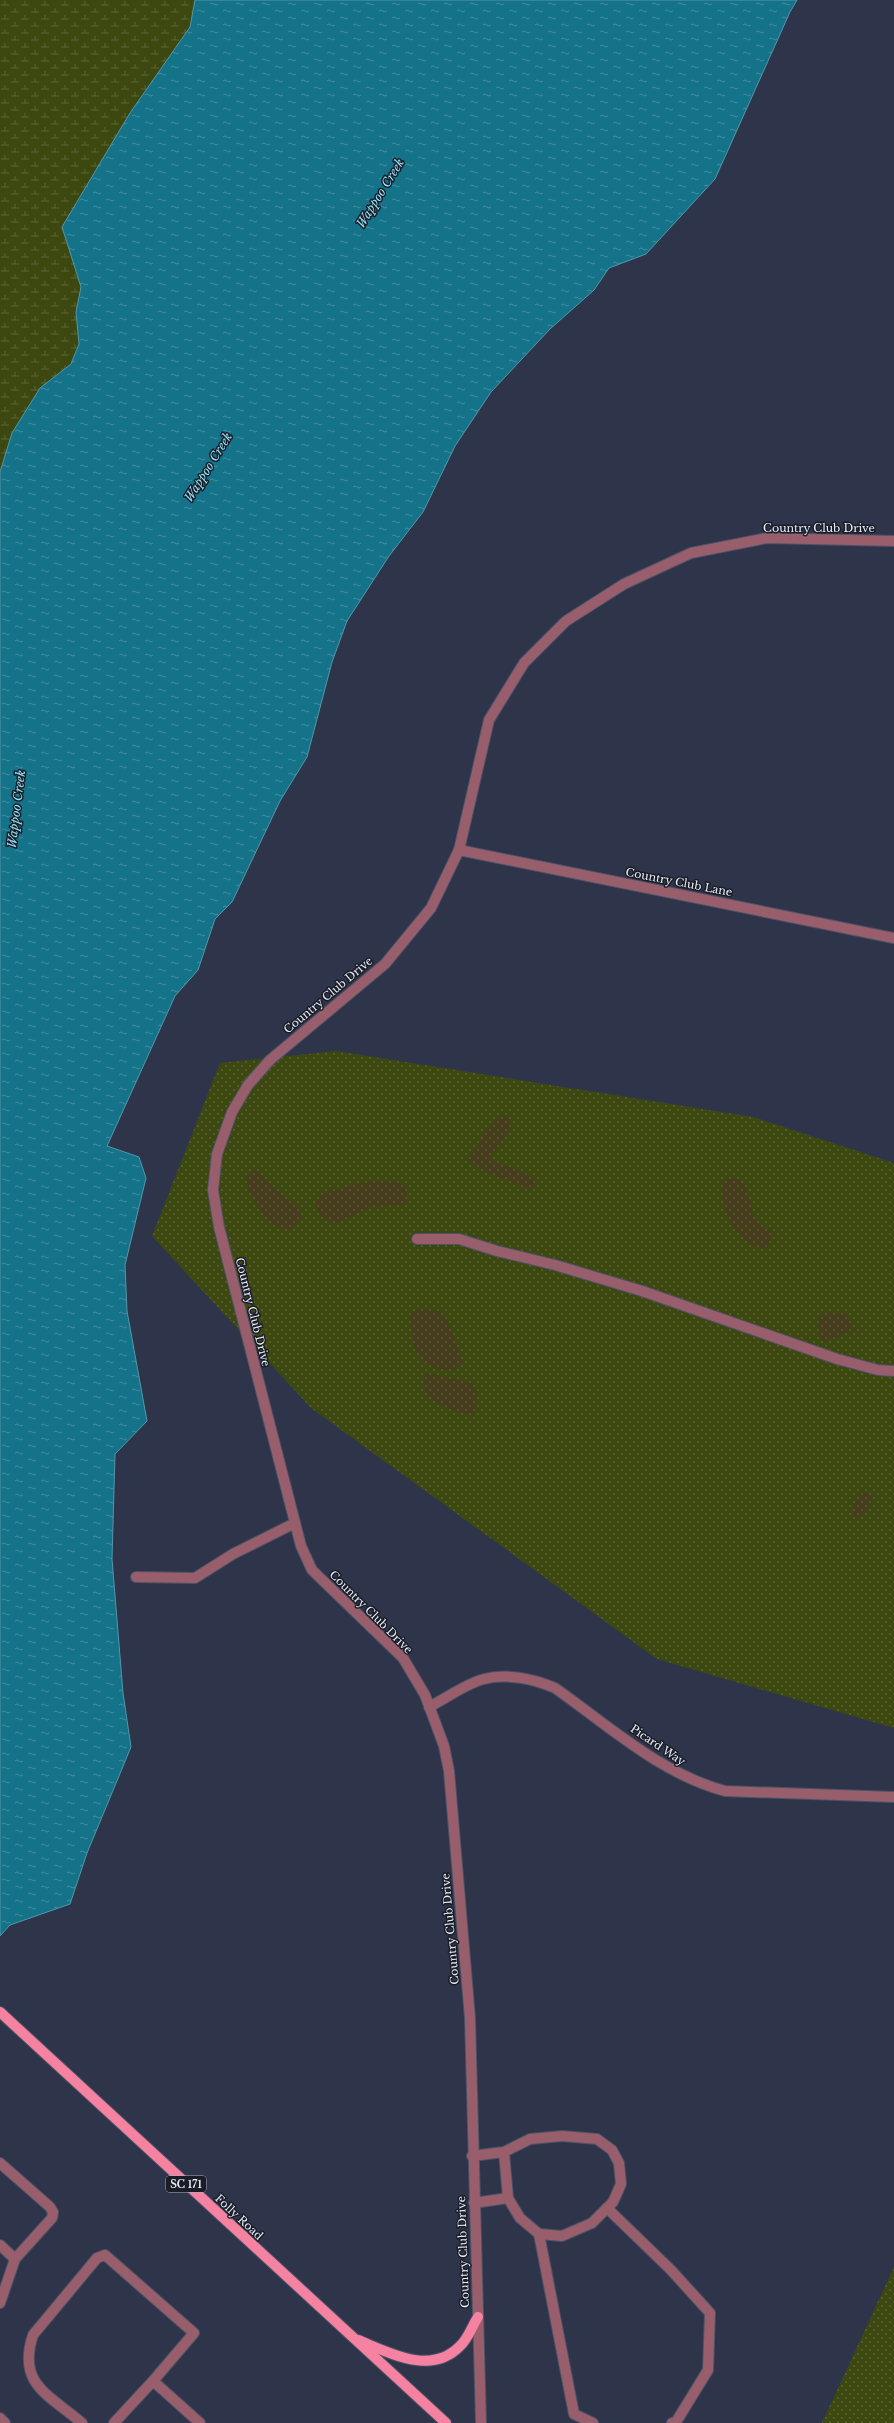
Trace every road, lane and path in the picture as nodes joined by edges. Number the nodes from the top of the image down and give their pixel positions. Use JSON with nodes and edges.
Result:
{"nodes":[{"id":1,"x":894,"y":541,"type":"edge"},
{"id":2,"x":459,"y":850,"type":"junction"},
{"id":3,"x":894,"y":938,"type":"edge"},
{"id":4,"x":417,"y":1239,"type":"dead end"},
{"id":5,"x":894,"y":1371,"type":"edge"},
{"id":6,"x":295,"y":1523,"type":"junction"},
{"id":7,"x":136,"y":1577,"type":"dead end"},
{"id":8,"x":429,"y":1707,"type":"junction"},
{"id":9,"x":894,"y":1797,"type":"edge"},
{"id":10,"x":0,"y":2012,"type":"edge"},
{"id":11,"x":504,"y":2152,"type":"junction"},
{"id":12,"x":472,"y":2156,"type":"junction"},
{"id":13,"x":0,"y":2163,"type":"edge"},
{"id":14,"x":508,"y":2198,"type":"junction"},
{"id":15,"x":474,"y":2203,"type":"junction"},
{"id":16,"x":607,"y":2208,"type":"junction"},
{"id":17,"x":538,"y":2234,"type":"junction"},
{"id":18,"x":0,"y":2245,"type":"edge"},
{"id":19,"x":16,"y":2259,"type":"junction"},
{"id":20,"x":0,"y":2303,"type":"edge"},
{"id":21,"x":478,"y":2317,"type":"junction"},
{"id":22,"x":351,"y":2337,"type":"junction"},
{"id":23,"x":153,"y":2381,"type":"junction"},
{"id":24,"x":0,"y":2418,"type":"edge"},
{"id":25,"x":5,"y":2423,"type":"edge"},
{"id":26,"x":82,"y":2423,"type":"edge"},
{"id":27,"x":114,"y":2423,"type":"edge"},
{"id":28,"x":200,"y":2423,"type":"edge"},
{"id":29,"x":446,"y":2423,"type":"edge"},
{"id":30,"x":481,"y":2423,"type":"edge"},
{"id":31,"x":593,"y":2423,"type":"edge"},
{"id":32,"x":672,"y":2423,"type":"edge"}],
"edges":[{"from":1,"to":2,"type":"street","name":"Country Club Drive"},
{"from":2,"to":3,"type":"street","name":"Country Club Lane"},
{"from":2,"to":6,"type":"street","name":"Country Club Drive"},
{"from":4,"to":5,"type":"street"},
{"from":6,"to":7,"type":"street"},
{"from":6,"to":8,"type":"street","name":"Country Club Drive"},
{"from":8,"to":9,"type":"street","name":"Picard Way"},
{"from":8,"to":12,"type":"street","name":"Country Club Drive"},
{"from":10,"to":22,"type":"main road","name":"Folly Road","number":"SC 171"},
{"from":11,"to":12,"type":"street"},
{"from":11,"to":14,"type":"street"},
{"from":11,"to":16,"type":"street"},
{"from":12,"to":15,"type":"street","name":"Country Club Drive"},
{"from":13,"to":19,"type":"street"},
{"from":14,"to":15,"type":"street"},
{"from":14,"to":17,"type":"street"},
{"from":15,"to":21,"type":"street","name":"Country Club Drive"},
{"from":16,"to":17,"type":"street"},
{"from":16,"to":32,"type":"street"},
{"from":17,"to":31,"type":"street"},
{"from":18,"to":19,"type":"street"},
{"from":19,"to":20,"type":"street"},
{"from":21,"to":22,"type":"main road"},
{"from":21,"to":30,"type":"street","name":"Country Club Drive"},
{"from":22,"to":29,"type":"main road","name":"Folly Road","number":"SC 171"},
{"from":23,"to":26,"type":"street"},
{"from":23,"to":27,"type":"street"},
{"from":23,"to":28,"type":"street"},
{"from":24,"to":25,"type":"street"}]}
